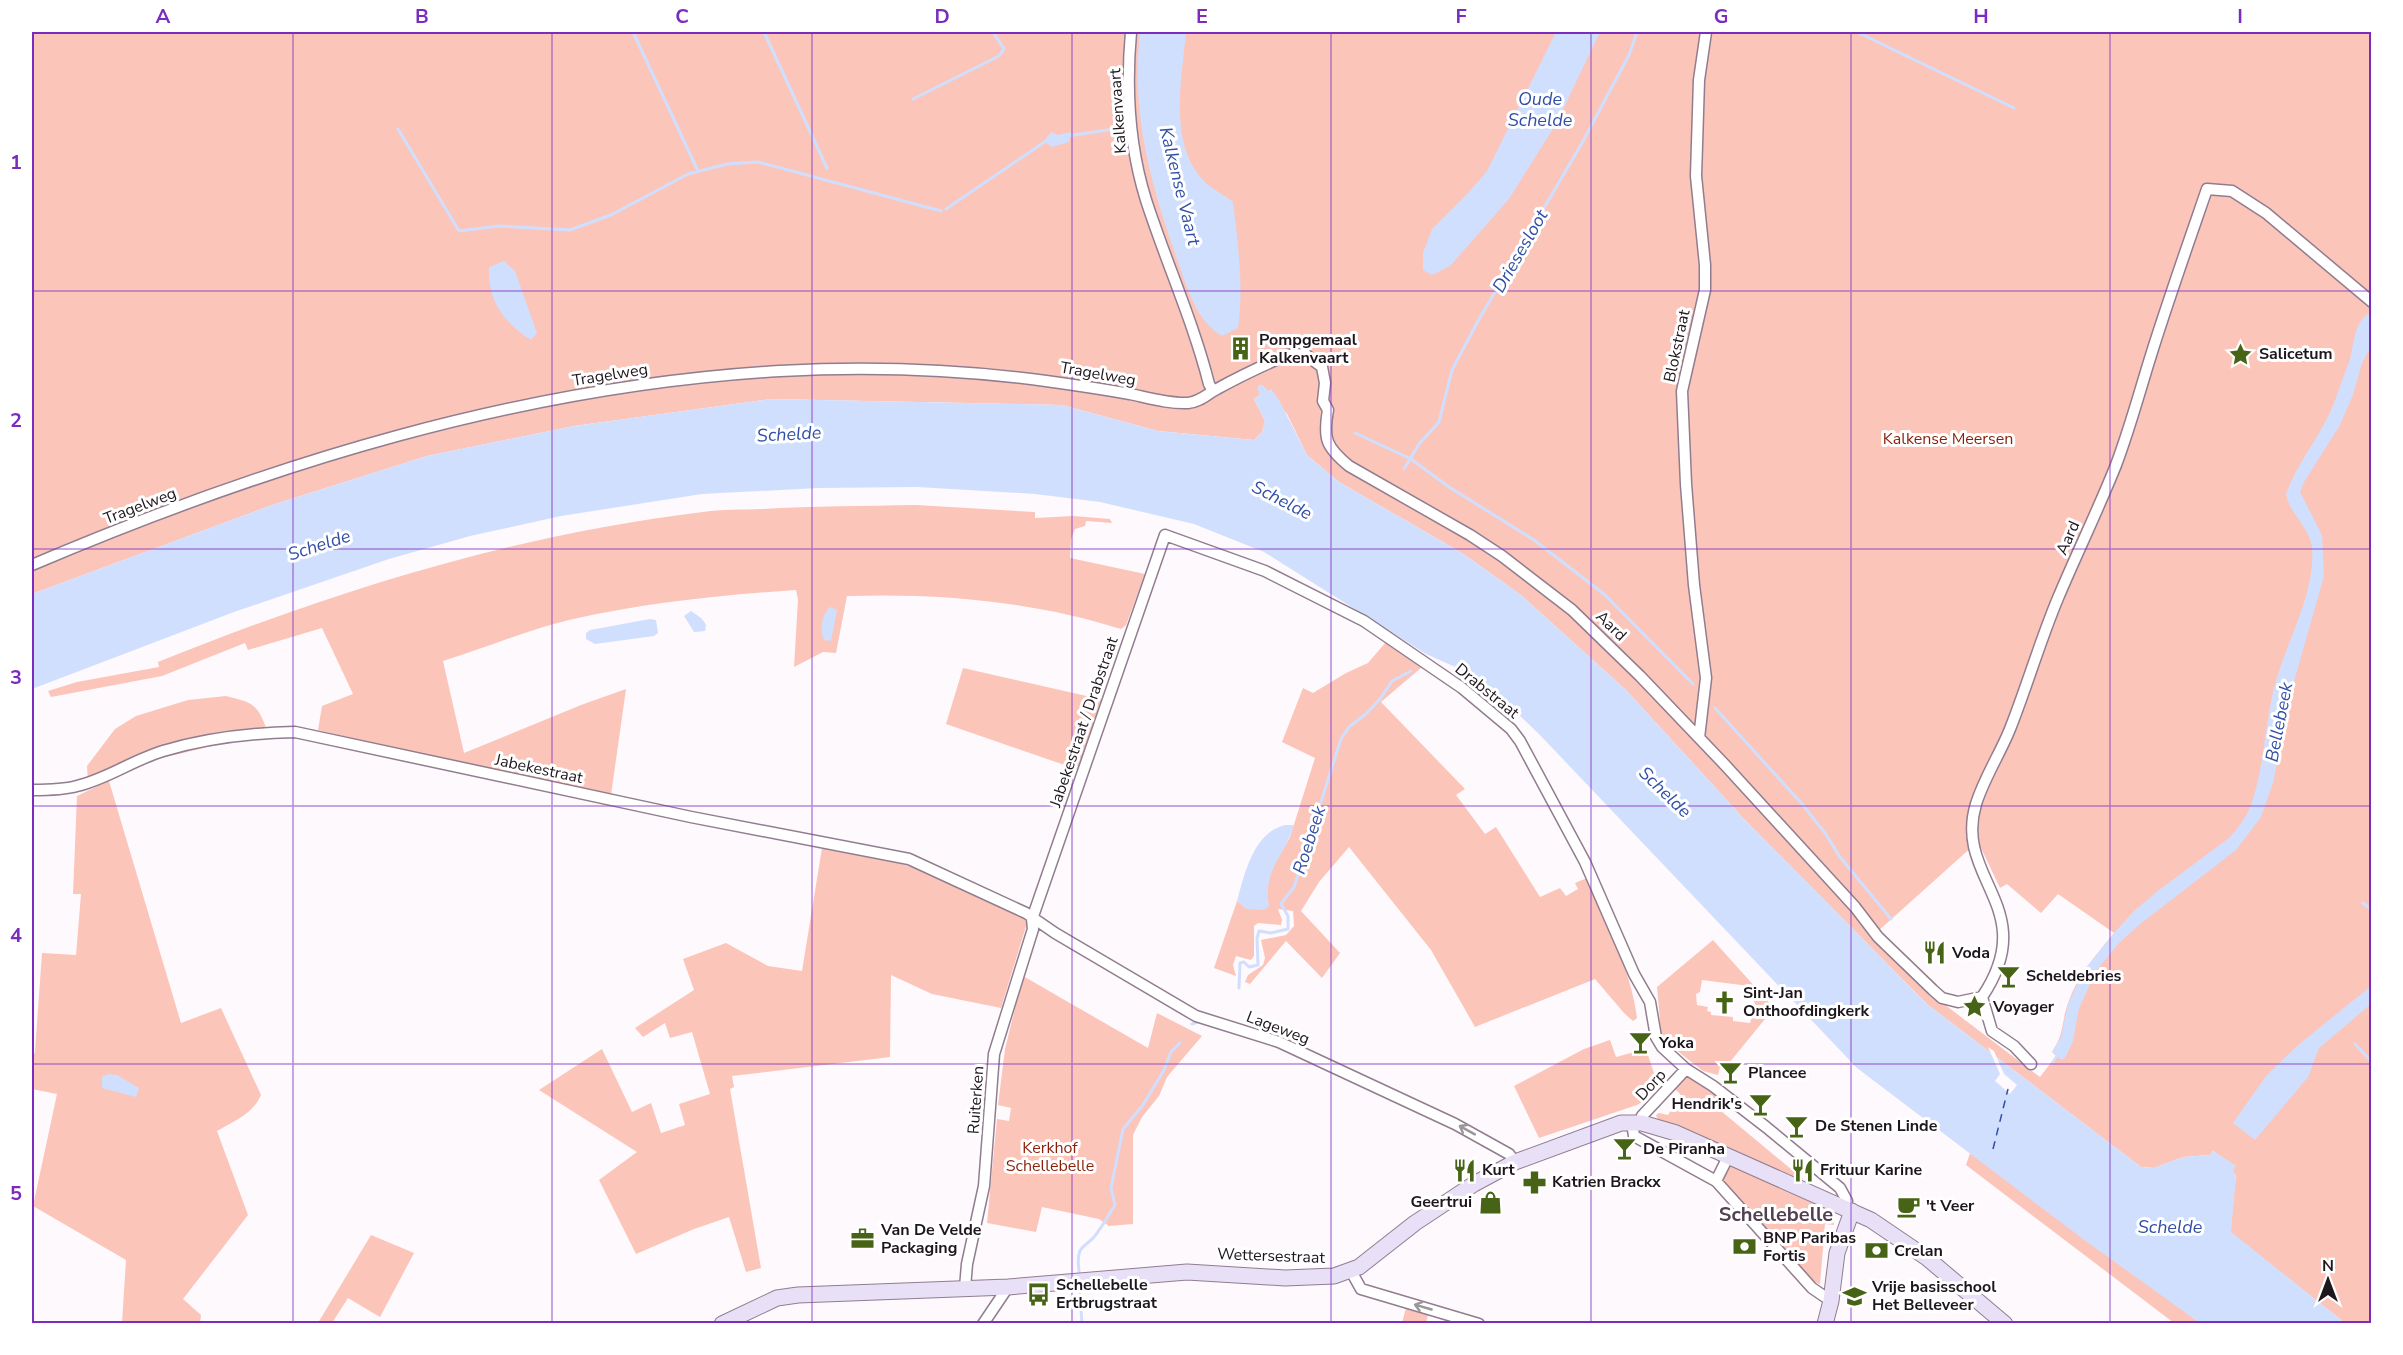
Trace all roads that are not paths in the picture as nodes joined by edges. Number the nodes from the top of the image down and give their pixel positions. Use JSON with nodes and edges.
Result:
{"nodes":[{"id":1,"x":1131,"y":32,"type":"edge"},
{"id":2,"x":1706,"y":32,"type":"edge"},
{"id":3,"x":2372,"y":302,"type":"edge"},
{"id":4,"x":1213,"y":391,"type":"junction"},
{"id":5,"x":1165,"y":535,"type":"joint"},
{"id":6,"x":32,"y":565,"type":"edge"},
{"id":7,"x":1698,"y":738,"type":"junction"},
{"id":8,"x":32,"y":790,"type":"edge"},
{"id":9,"x":1032,"y":919,"type":"junction"},
{"id":10,"x":1982,"y":997,"type":"junction"},
{"id":11,"x":2031,"y":1064,"type":"dead end"},
{"id":12,"x":1686,"y":1069,"type":"junction"},
{"id":13,"x":1637,"y":1123,"type":"junction"},
{"id":14,"x":1728,"y":1156,"type":"junction"},
{"id":15,"x":1515,"y":1162,"type":"junction"},
{"id":16,"x":1716,"y":1181,"type":"junction"},
{"id":17,"x":1849,"y":1209,"type":"junction"},
{"id":18,"x":1351,"y":1271,"type":"junction"},
{"id":19,"x":1008,"y":1287,"type":"junction"},
{"id":20,"x":965,"y":1288,"type":"junction"},
{"id":21,"x":1831,"y":1301,"type":"junction"},
{"id":22,"x":722,"y":1323,"type":"edge"},
{"id":23,"x":983,"y":1323,"type":"edge"},
{"id":24,"x":1479,"y":1323,"type":"edge"},
{"id":25,"x":1825,"y":1323,"type":"edge"},
{"id":26,"x":2005,"y":1323,"type":"edge"}],
"edges":[{"from":1,"to":4,"type":"street","name":"Kalkenvaart"},
{"from":2,"to":7,"type":"street","name":"Blokstraat"},
{"from":3,"to":10,"type":"street","name":"Aard"},
{"from":4,"to":6,"type":"street","name":"Tragelweg"},
{"from":4,"to":7,"type":"street","name":"Aard"},
{"from":5,"to":9,"type":"street","name":"Jabekestraat / Drabstraat"},
{"from":5,"to":12,"type":"street","name":"Drabstraat"},
{"from":7,"to":10,"type":"street","name":"Aard"},
{"from":8,"to":9,"type":"street","name":"Jabekestraat"},
{"from":15,"to":9,"type":"street","name":"Lageweg","one_way":true},
{"from":9,"to":20,"type":"street","name":"Ruiterken"},
{"from":10,"to":11,"type":"street"},
{"from":12,"to":13,"type":"street","name":"Dorp"},
{"from":12,"to":17,"type":"street","name":"Dorp"},
{"from":13,"to":14,"type":"main road"},
{"from":13,"to":15,"type":"main road","name":"Wettersestraat"},
{"from":13,"to":16,"type":"street","name":"Dorp"},
{"from":14,"to":16,"type":"street"},
{"from":14,"to":17,"type":"main road"},
{"from":15,"to":18,"type":"main road","name":"Wettersestraat"},
{"from":16,"to":21,"type":"street","name":"Dorp"},
{"from":17,"to":21,"type":"main road"},
{"from":17,"to":26,"type":"main road"},
{"from":18,"to":19,"type":"main road","name":"Wettersestraat"},
{"from":24,"to":18,"type":"street","one_way":true},
{"from":19,"to":20,"type":"main road","name":"Wettersestraat"},
{"from":19,"to":23,"type":"street"},
{"from":20,"to":22,"type":"main road","name":"Wettersestraat"},
{"from":21,"to":25,"type":"main road"}]}
